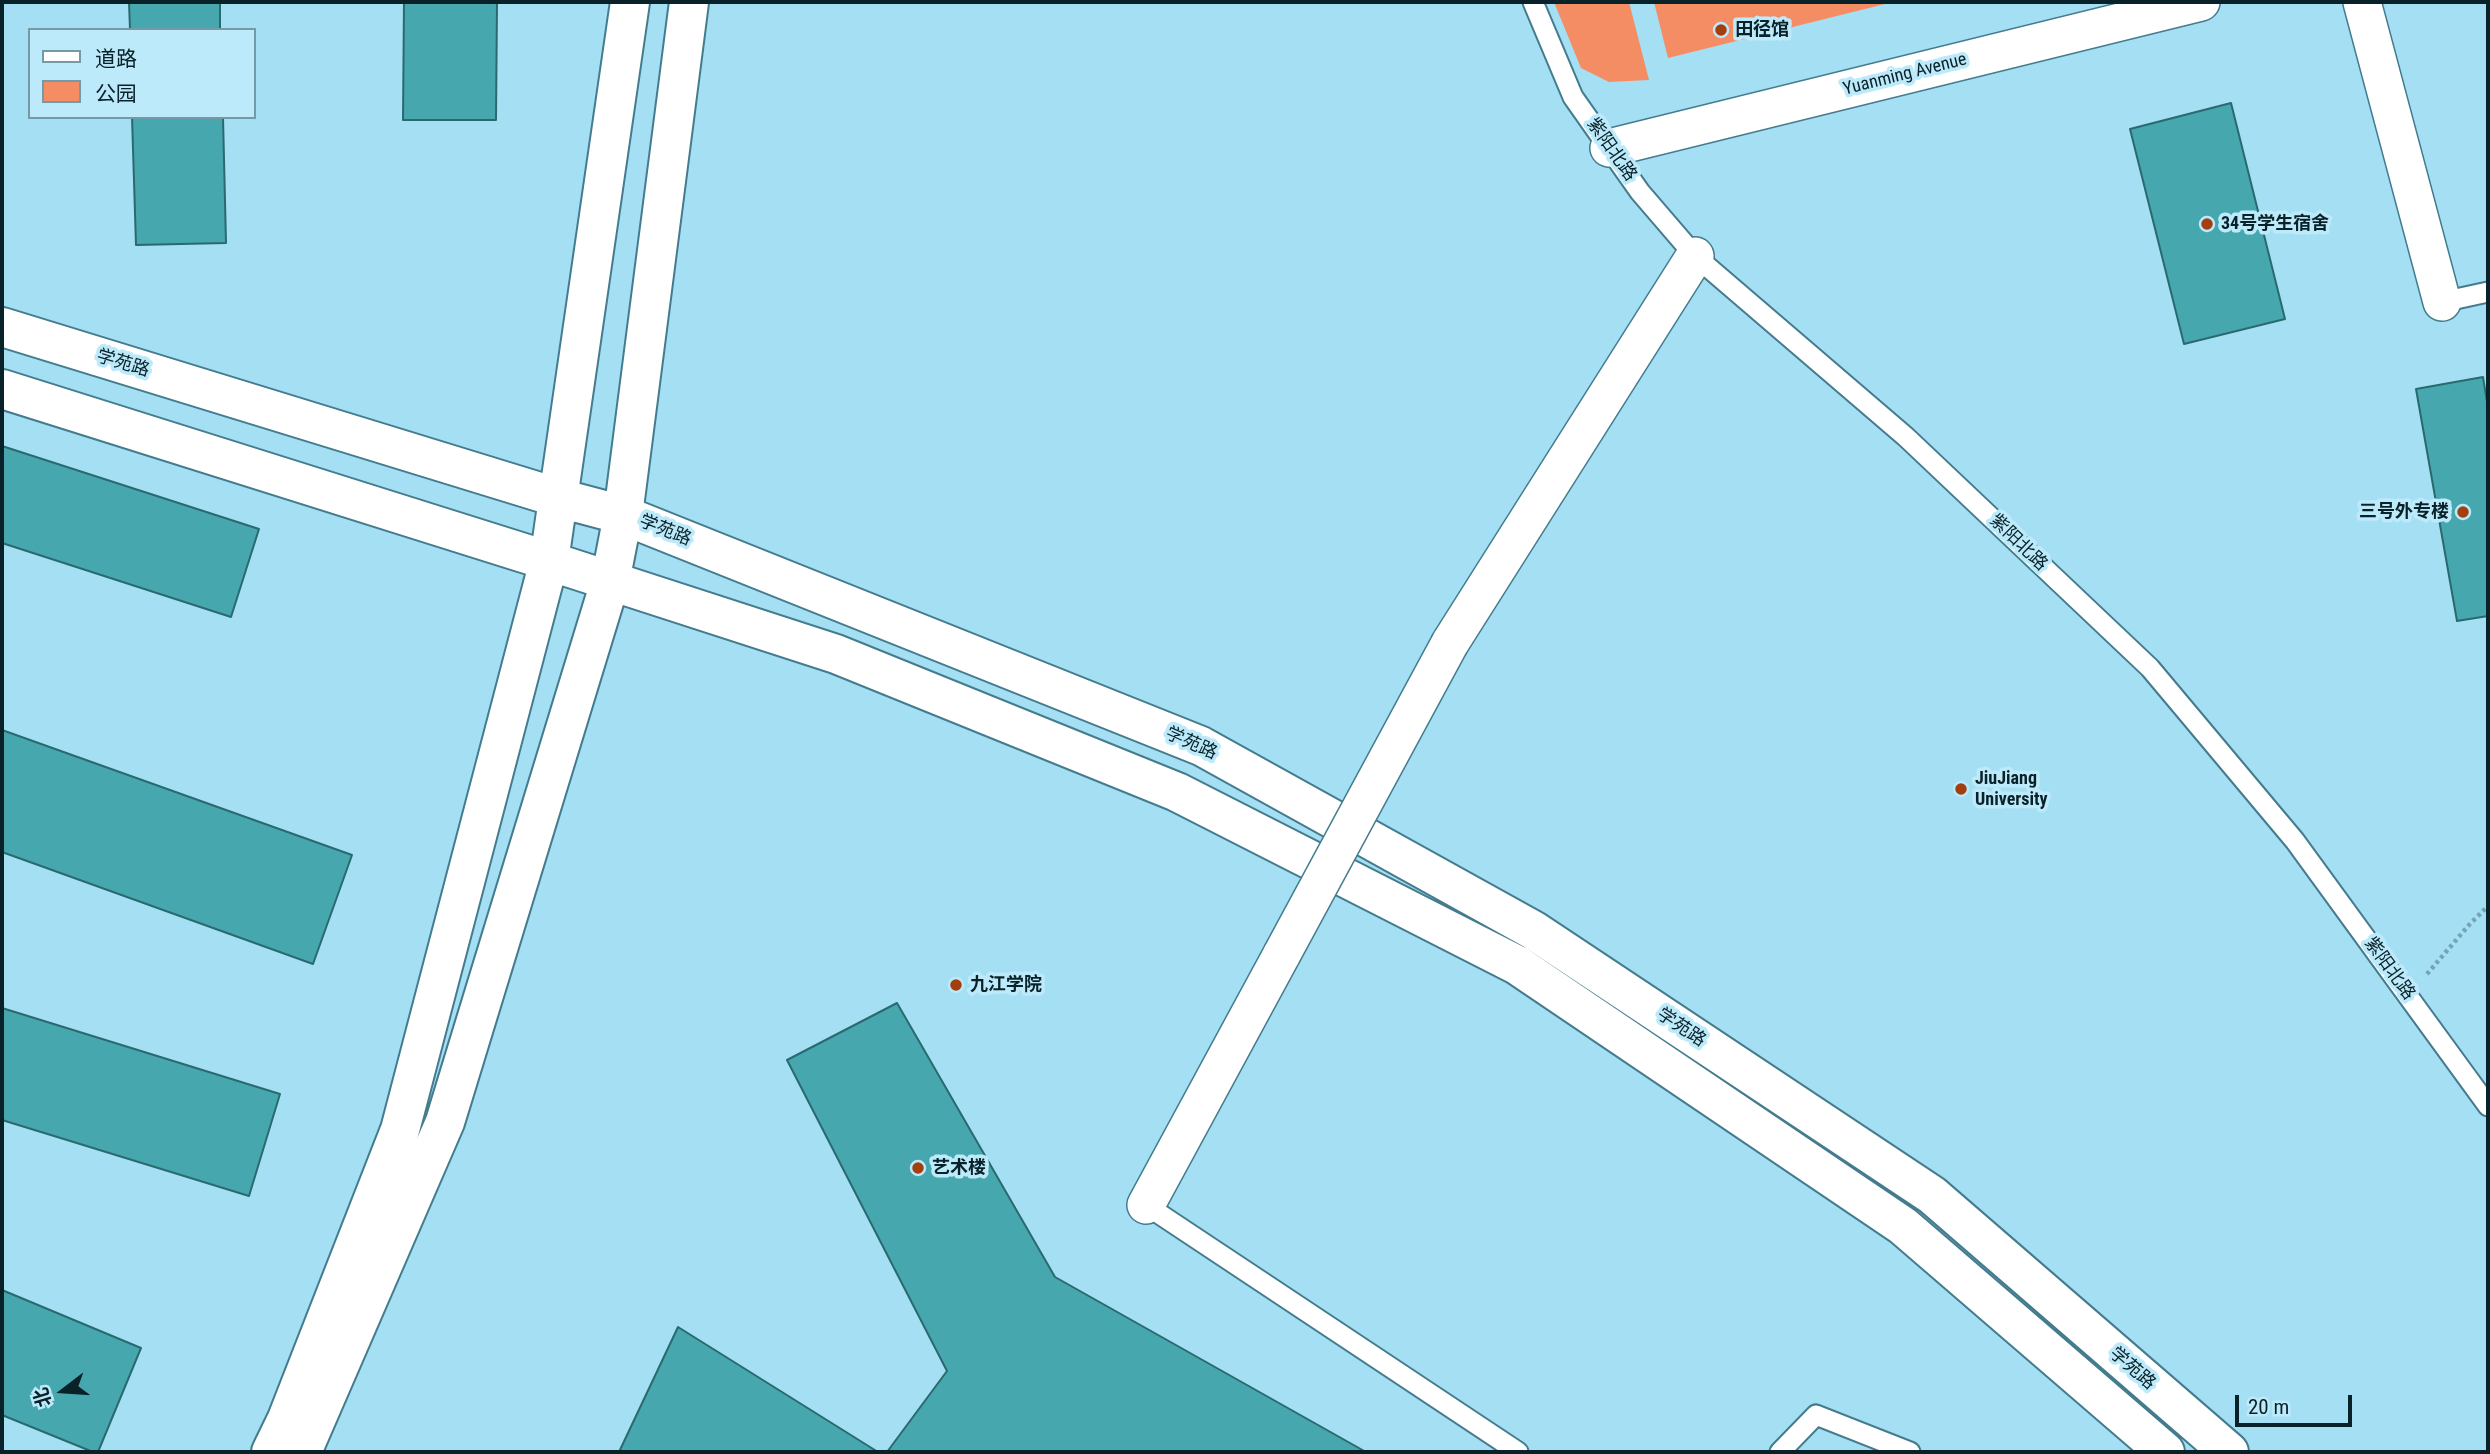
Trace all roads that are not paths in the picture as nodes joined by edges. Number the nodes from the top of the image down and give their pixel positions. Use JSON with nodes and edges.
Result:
{"nodes":[{"id":1,"x":631,"y":2,"type":"edge"},
{"id":2,"x":689,"y":2,"type":"edge"},
{"id":3,"x":1533,"y":2,"type":"edge"},
{"id":4,"x":2201,"y":2,"type":"edge"},
{"id":5,"x":2362,"y":2,"type":"edge"},
{"id":6,"x":1609,"y":148,"type":"junction"},
{"id":7,"x":1695,"y":256,"type":"junction"},
{"id":8,"x":2488,"y":292,"type":"edge"},
{"id":9,"x":2442,"y":302,"type":"joint"},
{"id":10,"x":2,"y":327,"type":"edge"},
{"id":11,"x":2,"y":388,"type":"edge"},
{"id":12,"x":559,"y":498,"type":"junction"},
{"id":13,"x":623,"y":514,"type":"junction"},
{"id":14,"x":549,"y":561,"type":"junction"},
{"id":15,"x":610,"y":582,"type":"junction"},
{"id":16,"x":2488,"y":1106,"type":"edge"},
{"id":17,"x":1146,"y":1205,"type":"joint"},
{"id":18,"x":271,"y":1452,"type":"edge"},
{"id":19,"x":302,"y":1452,"type":"edge"},
{"id":20,"x":1518,"y":1452,"type":"edge"},
{"id":21,"x":1780,"y":1452,"type":"edge"},
{"id":22,"x":1910,"y":1452,"type":"edge"},
{"id":23,"x":2165,"y":1452,"type":"edge"},
{"id":24,"x":2229,"y":1452,"type":"edge"}],
"edges":[{"from":1,"to":12,"type":"street"},
{"from":2,"to":13,"type":"street"},
{"from":3,"to":6,"type":"lane","name":"紫阳北路"},
{"from":4,"to":6,"type":"street","name":"Yuanming Avenue"},
{"from":5,"to":9,"type":"street"},
{"from":6,"to":7,"type":"lane","name":"紫阳北路"},
{"from":7,"to":16,"type":"lane","name":"紫阳北路"},
{"from":7,"to":17,"type":"street","bridge":true},
{"from":8,"to":9,"type":"lane"},
{"from":10,"to":12,"type":"street","name":"学苑路"},
{"from":11,"to":14,"type":"street"},
{"from":12,"to":13,"type":"street","name":"学苑路"},
{"from":12,"to":14,"type":"street"},
{"from":13,"to":15,"type":"street"},
{"from":13,"to":24,"type":"street","name":"学苑路"},
{"from":14,"to":15,"type":"street"},
{"from":14,"to":18,"type":"street"},
{"from":15,"to":19,"type":"street"},
{"from":15,"to":23,"type":"street"},
{"from":17,"to":20,"type":"lane"},
{"from":21,"to":22,"type":"lane"}]}
